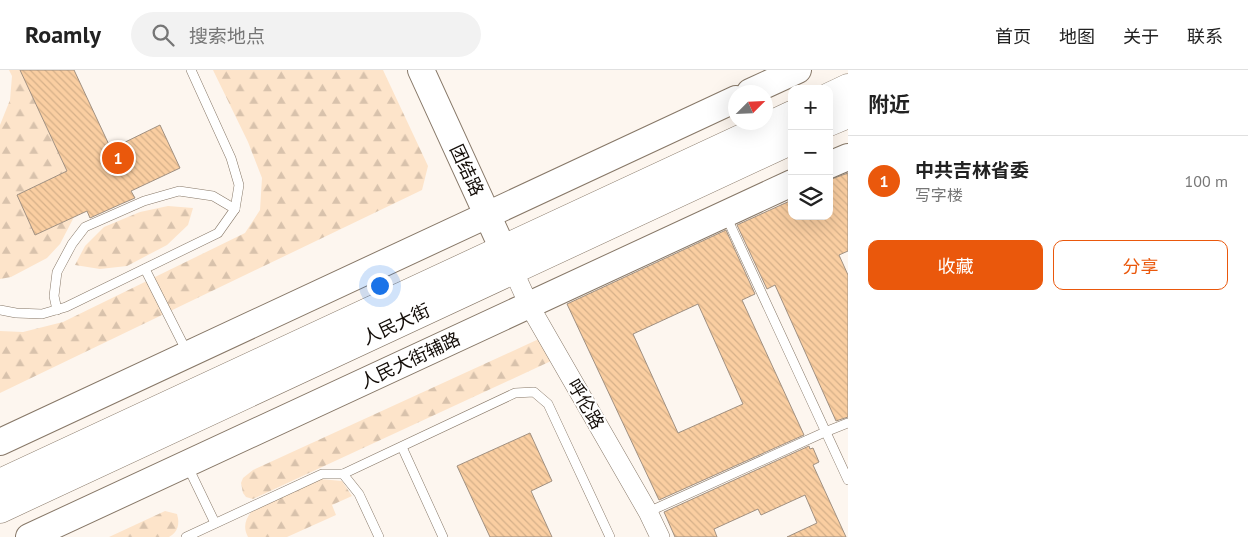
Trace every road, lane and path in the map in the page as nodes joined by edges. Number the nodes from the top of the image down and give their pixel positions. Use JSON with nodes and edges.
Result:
{"nodes":[{"id":1,"x":191,"y":70,"type":"edge"},
{"id":2,"x":422,"y":70,"type":"edge"},
{"id":3,"x":798,"y":70,"type":"edge"},
{"id":4,"x":765,"y":85,"type":"edge"},
{"id":5,"x":848,"y":88,"type":"edge"},
{"id":6,"x":833,"y":95,"type":"edge"},
{"id":7,"x":728,"y":103,"type":"edge"},
{"id":8,"x":848,"y":114,"type":"edge"},
{"id":9,"x":788,"y":117,"type":"edge"},
{"id":10,"x":833,"y":120,"type":"edge"},
{"id":11,"x":788,"y":142,"type":"edge"},
{"id":12,"x":848,"y":156,"type":"edge"},
{"id":13,"x":833,"y":163,"type":"edge"},
{"id":14,"x":788,"y":185,"type":"edge"},
{"id":15,"x":235,"y":209,"type":"junction"},
{"id":16,"x":725,"y":214,"type":"junction"},
{"id":17,"x":488,"y":215,"type":"junction"},
{"id":18,"x":508,"y":259,"type":"junction"},
{"id":19,"x":145,"y":269,"type":"junction"},
{"id":20,"x":529,"y":305,"type":"junction"},
{"id":21,"x":0,"y":310,"type":"edge"},
{"id":22,"x":57,"y":310,"type":"junction"},
{"id":23,"x":188,"y":354,"type":"junction"},
{"id":24,"x":848,"y":424,"type":"edge"},
{"id":25,"x":825,"y":432,"type":"junction"},
{"id":26,"x":0,"y":442,"type":"edge"},
{"id":27,"x":402,"y":447,"type":"junction"},
{"id":28,"x":187,"y":464,"type":"junction"},
{"id":29,"x":343,"y":474,"type":"junction"},
{"id":30,"x":848,"y":480,"type":"edge"},
{"id":31,"x":0,"y":483,"type":"edge"},
{"id":32,"x":0,"y":508,"type":"edge"},
{"id":33,"x":648,"y":512,"type":"junction"},
{"id":34,"x":215,"y":523,"type":"junction"},
{"id":35,"x":29,"y":537,"type":"edge"},
{"id":36,"x":186,"y":537,"type":"edge"},
{"id":37,"x":379,"y":537,"type":"edge"},
{"id":38,"x":443,"y":537,"type":"edge"},
{"id":39,"x":610,"y":537,"type":"edge"},
{"id":40,"x":660,"y":537,"type":"edge"}],
"edges":[{"from":1,"to":15,"type":"lane"},
{"from":2,"to":17,"type":"main road","name":"团结路"},
{"from":3,"to":4,"type":"main road"},
{"from":5,"to":6,"type":"main road"},
{"from":7,"to":17,"type":"main road"},
{"from":8,"to":10,"type":"main road"},
{"from":9,"to":18,"type":"main road","name":"人民大街"},
{"from":11,"to":18,"type":"main road","name":"人民大街"},
{"from":12,"to":13,"type":"main road"},
{"from":14,"to":16,"type":"main road","name":"人民大街辅路"},
{"from":15,"to":19,"type":"lane"},
{"from":15,"to":22,"type":"lane"},
{"from":16,"to":20,"type":"main road","name":"人民大街辅路"},
{"from":16,"to":25,"type":"lane"},
{"from":17,"to":18,"type":"main road","name":"团结路"},
{"from":17,"to":23,"type":"main road"},
{"from":18,"to":20,"type":"street","name":"呼伦路"},
{"from":18,"to":31,"type":"main road","name":"人民大街"},
{"from":18,"to":32,"type":"main road","name":"人民大街"},
{"from":19,"to":22,"type":"lane"},
{"from":19,"to":23,"type":"lane"},
{"from":20,"to":28,"type":"main road","name":"人民大街辅路"},
{"from":20,"to":33,"type":"street","name":"呼伦路"},
{"from":21,"to":22,"type":"lane"},
{"from":23,"to":26,"type":"main road"},
{"from":24,"to":25,"type":"lane"},
{"from":25,"to":30,"type":"lane"},
{"from":25,"to":33,"type":"lane"},
{"from":27,"to":29,"type":"lane"},
{"from":27,"to":38,"type":"lane"},
{"from":27,"to":39,"type":"lane"},
{"from":28,"to":34,"type":"lane"},
{"from":28,"to":35,"type":"main road","name":"人民大街辅路"},
{"from":29,"to":34,"type":"lane"},
{"from":29,"to":37,"type":"lane"},
{"from":33,"to":40,"type":"street","name":"呼伦路"},
{"from":34,"to":36,"type":"lane"}]}
